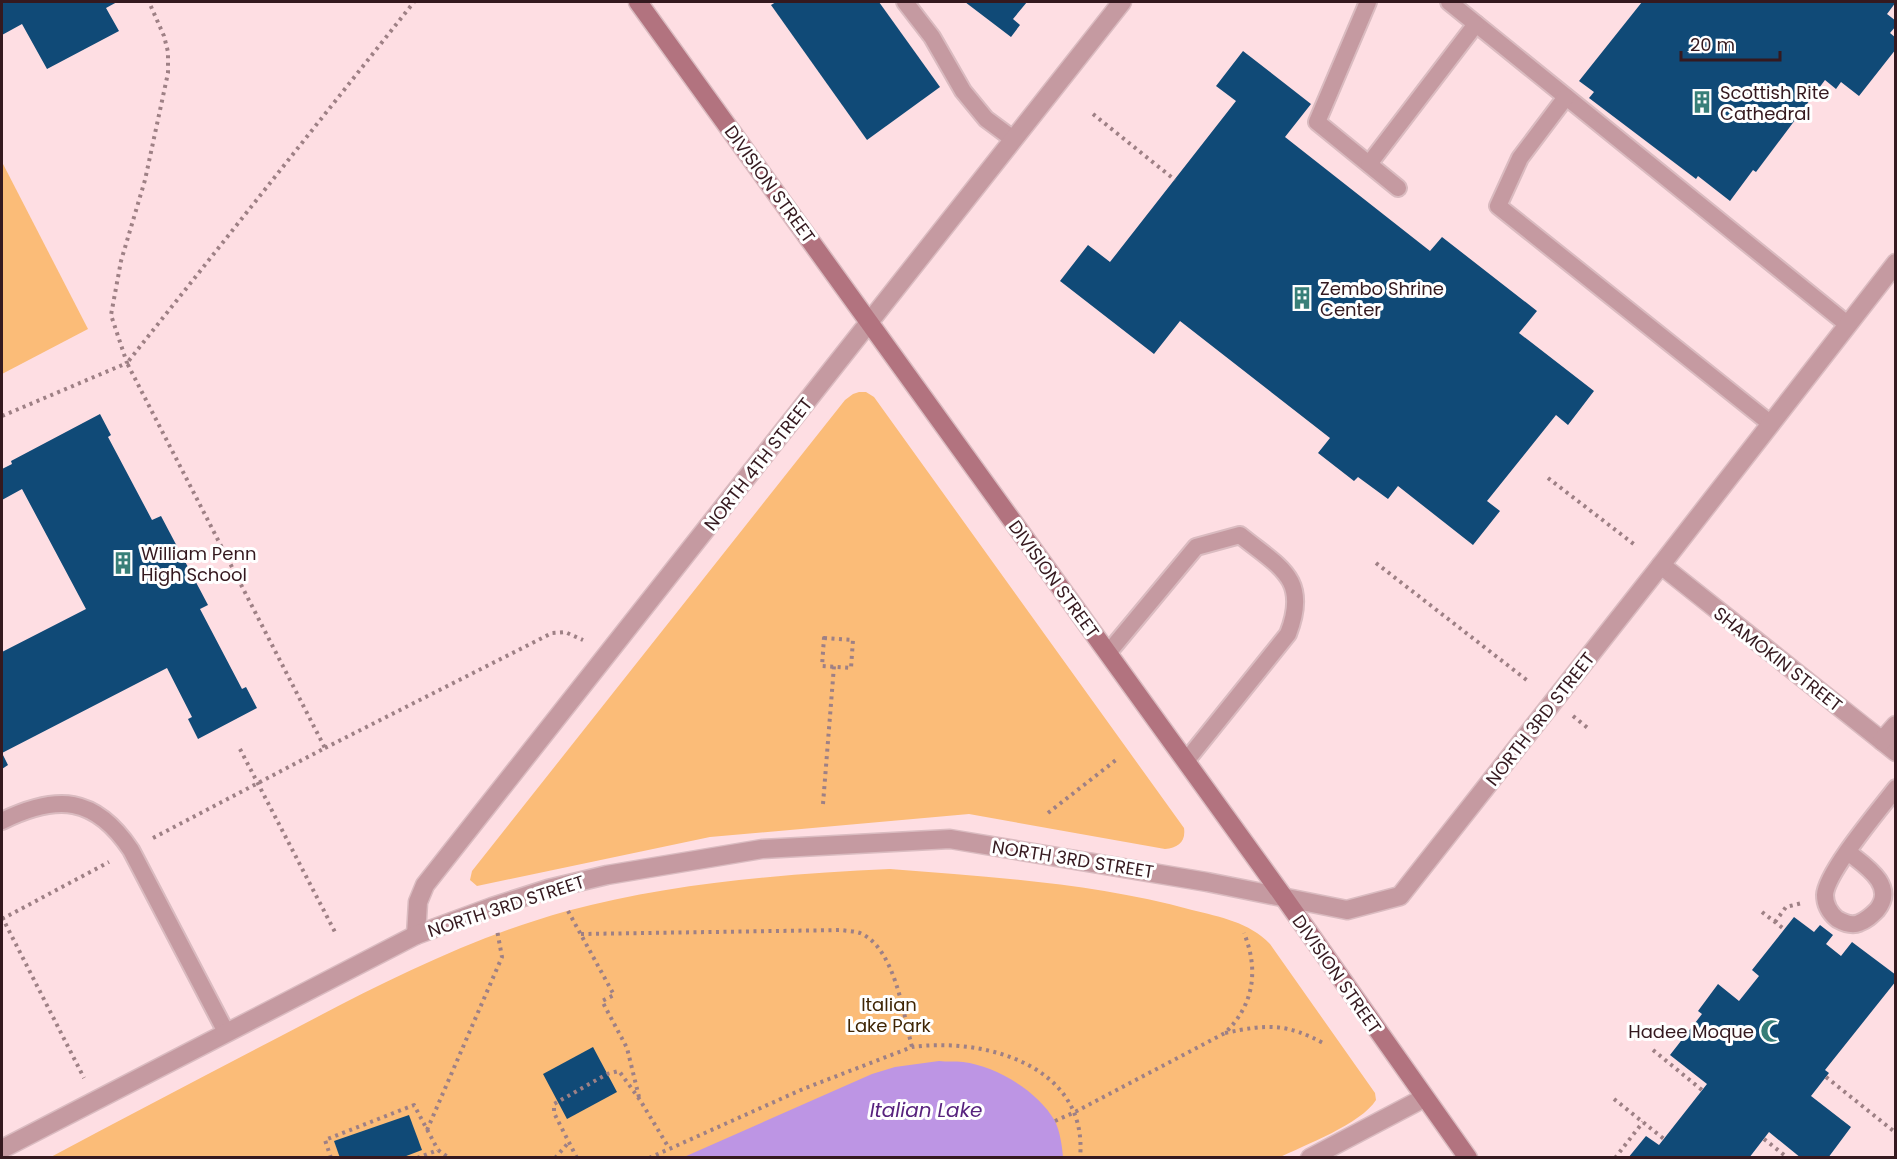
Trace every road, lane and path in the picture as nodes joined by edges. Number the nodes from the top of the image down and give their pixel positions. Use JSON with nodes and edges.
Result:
{"nodes":[{"id":1,"x":149,"y":2,"type":"edge"},
{"id":2,"x":414,"y":2,"type":"edge"},
{"id":3,"x":638,"y":2,"type":"edge"},
{"id":4,"x":905,"y":2,"type":"edge"},
{"id":5,"x":1122,"y":2,"type":"edge"},
{"id":6,"x":1368,"y":2,"type":"edge"},
{"id":7,"x":1449,"y":2,"type":"edge"},
{"id":8,"x":1476,"y":24,"type":"junction"},
{"id":9,"x":1566,"y":97,"type":"junction"},
{"id":10,"x":1093,"y":114,"type":"dead end"},
{"id":11,"x":1013,"y":139,"type":"junction"},
{"id":12,"x":1369,"y":164,"type":"junction"},
{"id":13,"x":1175,"y":180,"type":"dead end"},
{"id":14,"x":1398,"y":188,"type":"dead end"},
{"id":15,"x":1896,"y":263,"type":"edge"},
{"id":16,"x":869,"y":322,"type":"junction"},
{"id":17,"x":1847,"y":324,"type":"junction"},
{"id":18,"x":127,"y":363,"type":"junction"},
{"id":19,"x":2,"y":416,"type":"edge"},
{"id":20,"x":1772,"y":424,"type":"junction"},
{"id":21,"x":1548,"y":478,"type":"dead end"},
{"id":22,"x":1635,"y":545,"type":"dead end"},
{"id":23,"x":1376,"y":563,"type":"dead end"},
{"id":24,"x":1661,"y":566,"type":"junction"},
{"id":25,"x":583,"y":640,"type":"dead end"},
{"id":26,"x":1108,"y":653,"type":"junction"},
{"id":27,"x":834,"y":666,"type":"junction"},
{"id":28,"x":1528,"y":681,"type":"dead end"},
{"id":29,"x":1573,"y":716,"type":"dead end"},
{"id":30,"x":1896,"y":725,"type":"edge"},
{"id":31,"x":1589,"y":729,"type":"dead end"},
{"id":32,"x":1889,"y":747,"type":"edge"},
{"id":33,"x":325,"y":748,"type":"junction"},
{"id":34,"x":240,"y":749,"type":"dead end"},
{"id":35,"x":1116,"y":760,"type":"dead end"},
{"id":36,"x":1186,"y":762,"type":"junction"},
{"id":37,"x":258,"y":783,"type":"junction"},
{"id":38,"x":1896,"y":788,"type":"edge"},
{"id":39,"x":823,"y":804,"type":"dead end"},
{"id":40,"x":1048,"y":813,"type":"dead end"},
{"id":41,"x":2,"y":822,"type":"edge"},
{"id":42,"x":153,"y":839,"type":"dead end"},
{"id":43,"x":1848,"y":852,"type":"dead end"},
{"id":44,"x":119,"y":857,"type":"dead end"},
{"id":45,"x":1283,"y":896,"type":"junction"},
{"id":46,"x":1806,"y":903,"type":"dead end"},
{"id":47,"x":492,"y":907,"type":"junction"},
{"id":48,"x":568,"y":911,"type":"dead end"},
{"id":49,"x":1762,"y":912,"type":"dead end"},
{"id":50,"x":2,"y":918,"type":"edge"},
{"id":51,"x":1775,"y":922,"type":"junction"},
{"id":52,"x":1784,"y":929,"type":"dead end"},
{"id":53,"x":1244,"y":933,"type":"dead end"},
{"id":54,"x":336,"y":934,"type":"dead end"},
{"id":55,"x":581,"y":934,"type":"junction"},
{"id":56,"x":417,"y":935,"type":"junction"},
{"id":57,"x":226,"y":1032,"type":"junction"},
{"id":58,"x":1225,"y":1034,"type":"junction"},
{"id":59,"x":1325,"y":1044,"type":"dead end"},
{"id":60,"x":912,"y":1047,"type":"junction"},
{"id":61,"x":1653,"y":1050,"type":"dead end"},
{"id":62,"x":1826,"y":1077,"type":"dead end"},
{"id":63,"x":84,"y":1078,"type":"dead end"},
{"id":64,"x":1702,"y":1090,"type":"dead end"},
{"id":65,"x":1424,"y":1098,"type":"junction"},
{"id":66,"x":1614,"y":1099,"type":"dead end"},
{"id":67,"x":640,"y":1100,"type":"junction"},
{"id":68,"x":1075,"y":1112,"type":"junction"},
{"id":69,"x":1055,"y":1121,"type":"dead end"},
{"id":70,"x":1643,"y":1122,"type":"junction"},
{"id":71,"x":427,"y":1130,"type":"junction"},
{"id":72,"x":1896,"y":1132,"type":"edge"},
{"id":73,"x":1664,"y":1139,"type":"dead end"},
{"id":74,"x":1764,"y":1139,"type":"dead end"},
{"id":75,"x":569,"y":1142,"type":"junction"},
{"id":76,"x":669,"y":1148,"type":"junction"},
{"id":77,"x":2,"y":1149,"type":"edge"},
{"id":78,"x":438,"y":1150,"type":"junction"},
{"id":79,"x":331,"y":1158,"type":"edge"},
{"id":80,"x":417,"y":1158,"type":"edge"},
{"id":81,"x":449,"y":1158,"type":"edge"},
{"id":82,"x":555,"y":1158,"type":"edge"},
{"id":83,"x":577,"y":1158,"type":"edge"},
{"id":84,"x":649,"y":1158,"type":"edge"},
{"id":85,"x":1080,"y":1158,"type":"edge"},
{"id":86,"x":1310,"y":1158,"type":"edge"},
{"id":87,"x":1468,"y":1158,"type":"edge"},
{"id":88,"x":1615,"y":1158,"type":"edge"},
{"id":89,"x":1788,"y":1158,"type":"edge"}],
"edges":[{"from":1,"to":18,"type":"path"},
{"from":2,"to":18,"type":"path"},
{"from":3,"to":16,"type":"main road","name":"DIVISION STREET"},
{"from":4,"to":11,"type":"lane"},
{"from":5,"to":11,"type":"street","name":"NORTH 4TH STREET"},
{"from":6,"to":12,"type":"lane"},
{"from":7,"to":8,"type":"lane"},
{"from":8,"to":9,"type":"lane"},
{"from":8,"to":12,"type":"lane"},
{"from":9,"to":17,"type":"lane"},
{"from":9,"to":20,"type":"lane"},
{"from":10,"to":13,"type":"path"},
{"from":11,"to":16,"type":"street","name":"NORTH 4TH STREET"},
{"from":12,"to":14,"type":"lane"},
{"from":15,"to":17,"type":"street","name":"NORTH 3RD STREET"},
{"from":16,"to":26,"type":"main road","name":"DIVISION STREET"},
{"from":16,"to":56,"type":"street","name":"NORTH 4TH STREET"},
{"from":17,"to":20,"type":"street","name":"NORTH 3RD STREET"},
{"from":18,"to":19,"type":"path"},
{"from":18,"to":33,"type":"path"},
{"from":20,"to":24,"type":"street","name":"NORTH 3RD STREET"},
{"from":21,"to":22,"type":"path"},
{"from":23,"to":28,"type":"path"},
{"from":24,"to":32,"type":"street","name":"SHAMOKIN STREET"},
{"from":24,"to":45,"type":"street","name":"NORTH 3RD STREET"},
{"from":25,"to":33,"type":"path"},
{"from":26,"to":36,"type":"main road","name":"DIVISION STREET"},
{"from":26,"to":36,"type":"lane"},
{"from":27,"to":27,"type":"path"},
{"from":27,"to":39,"type":"path"},
{"from":29,"to":31,"type":"path"},
{"from":30,"to":32,"type":"street"},
{"from":33,"to":37,"type":"path"},
{"from":34,"to":37,"type":"path"},
{"from":35,"to":40,"type":"path"},
{"from":36,"to":45,"type":"main road","name":"DIVISION STREET"},
{"from":37,"to":42,"type":"path"},
{"from":37,"to":54,"type":"path"},
{"from":38,"to":43,"type":"lane"},
{"from":41,"to":57,"type":"lane"},
{"from":44,"to":50,"type":"path"},
{"from":45,"to":47,"type":"street","name":"NORTH 3RD STREET"},
{"from":45,"to":65,"type":"main road","name":"DIVISION STREET"},
{"from":46,"to":51,"type":"path"},
{"from":47,"to":56,"type":"street","name":"NORTH 3RD STREET"},
{"from":47,"to":71,"type":"path"},
{"from":48,"to":55,"type":"path"},
{"from":49,"to":51,"type":"path"},
{"from":50,"to":63,"type":"path"},
{"from":51,"to":52,"type":"path"},
{"from":53,"to":58,"type":"path"},
{"from":55,"to":60,"type":"path"},
{"from":55,"to":67,"type":"path"},
{"from":56,"to":57,"type":"street","name":"NORTH 3RD STREET"},
{"from":57,"to":77,"type":"street","name":"NORTH 3RD STREET"},
{"from":58,"to":59,"type":"path"},
{"from":58,"to":68,"type":"path"},
{"from":60,"to":68,"type":"path"},
{"from":60,"to":76,"type":"path"},
{"from":61,"to":64,"type":"path"},
{"from":62,"to":72,"type":"path"},
{"from":65,"to":86,"type":"street"},
{"from":65,"to":87,"type":"main road","name":"DIVISION STREET"},
{"from":66,"to":70,"type":"path"},
{"from":67,"to":75,"type":"path"},
{"from":67,"to":76,"type":"path"},
{"from":68,"to":69,"type":"path"},
{"from":68,"to":85,"type":"path"},
{"from":70,"to":73,"type":"path"},
{"from":70,"to":88,"type":"path"},
{"from":71,"to":78,"type":"path"},
{"from":71,"to":79,"type":"path"},
{"from":74,"to":89,"type":"path"},
{"from":75,"to":82,"type":"path"},
{"from":75,"to":83,"type":"path"},
{"from":76,"to":84,"type":"path"},
{"from":78,"to":80,"type":"path"},
{"from":78,"to":81,"type":"path"}]}
